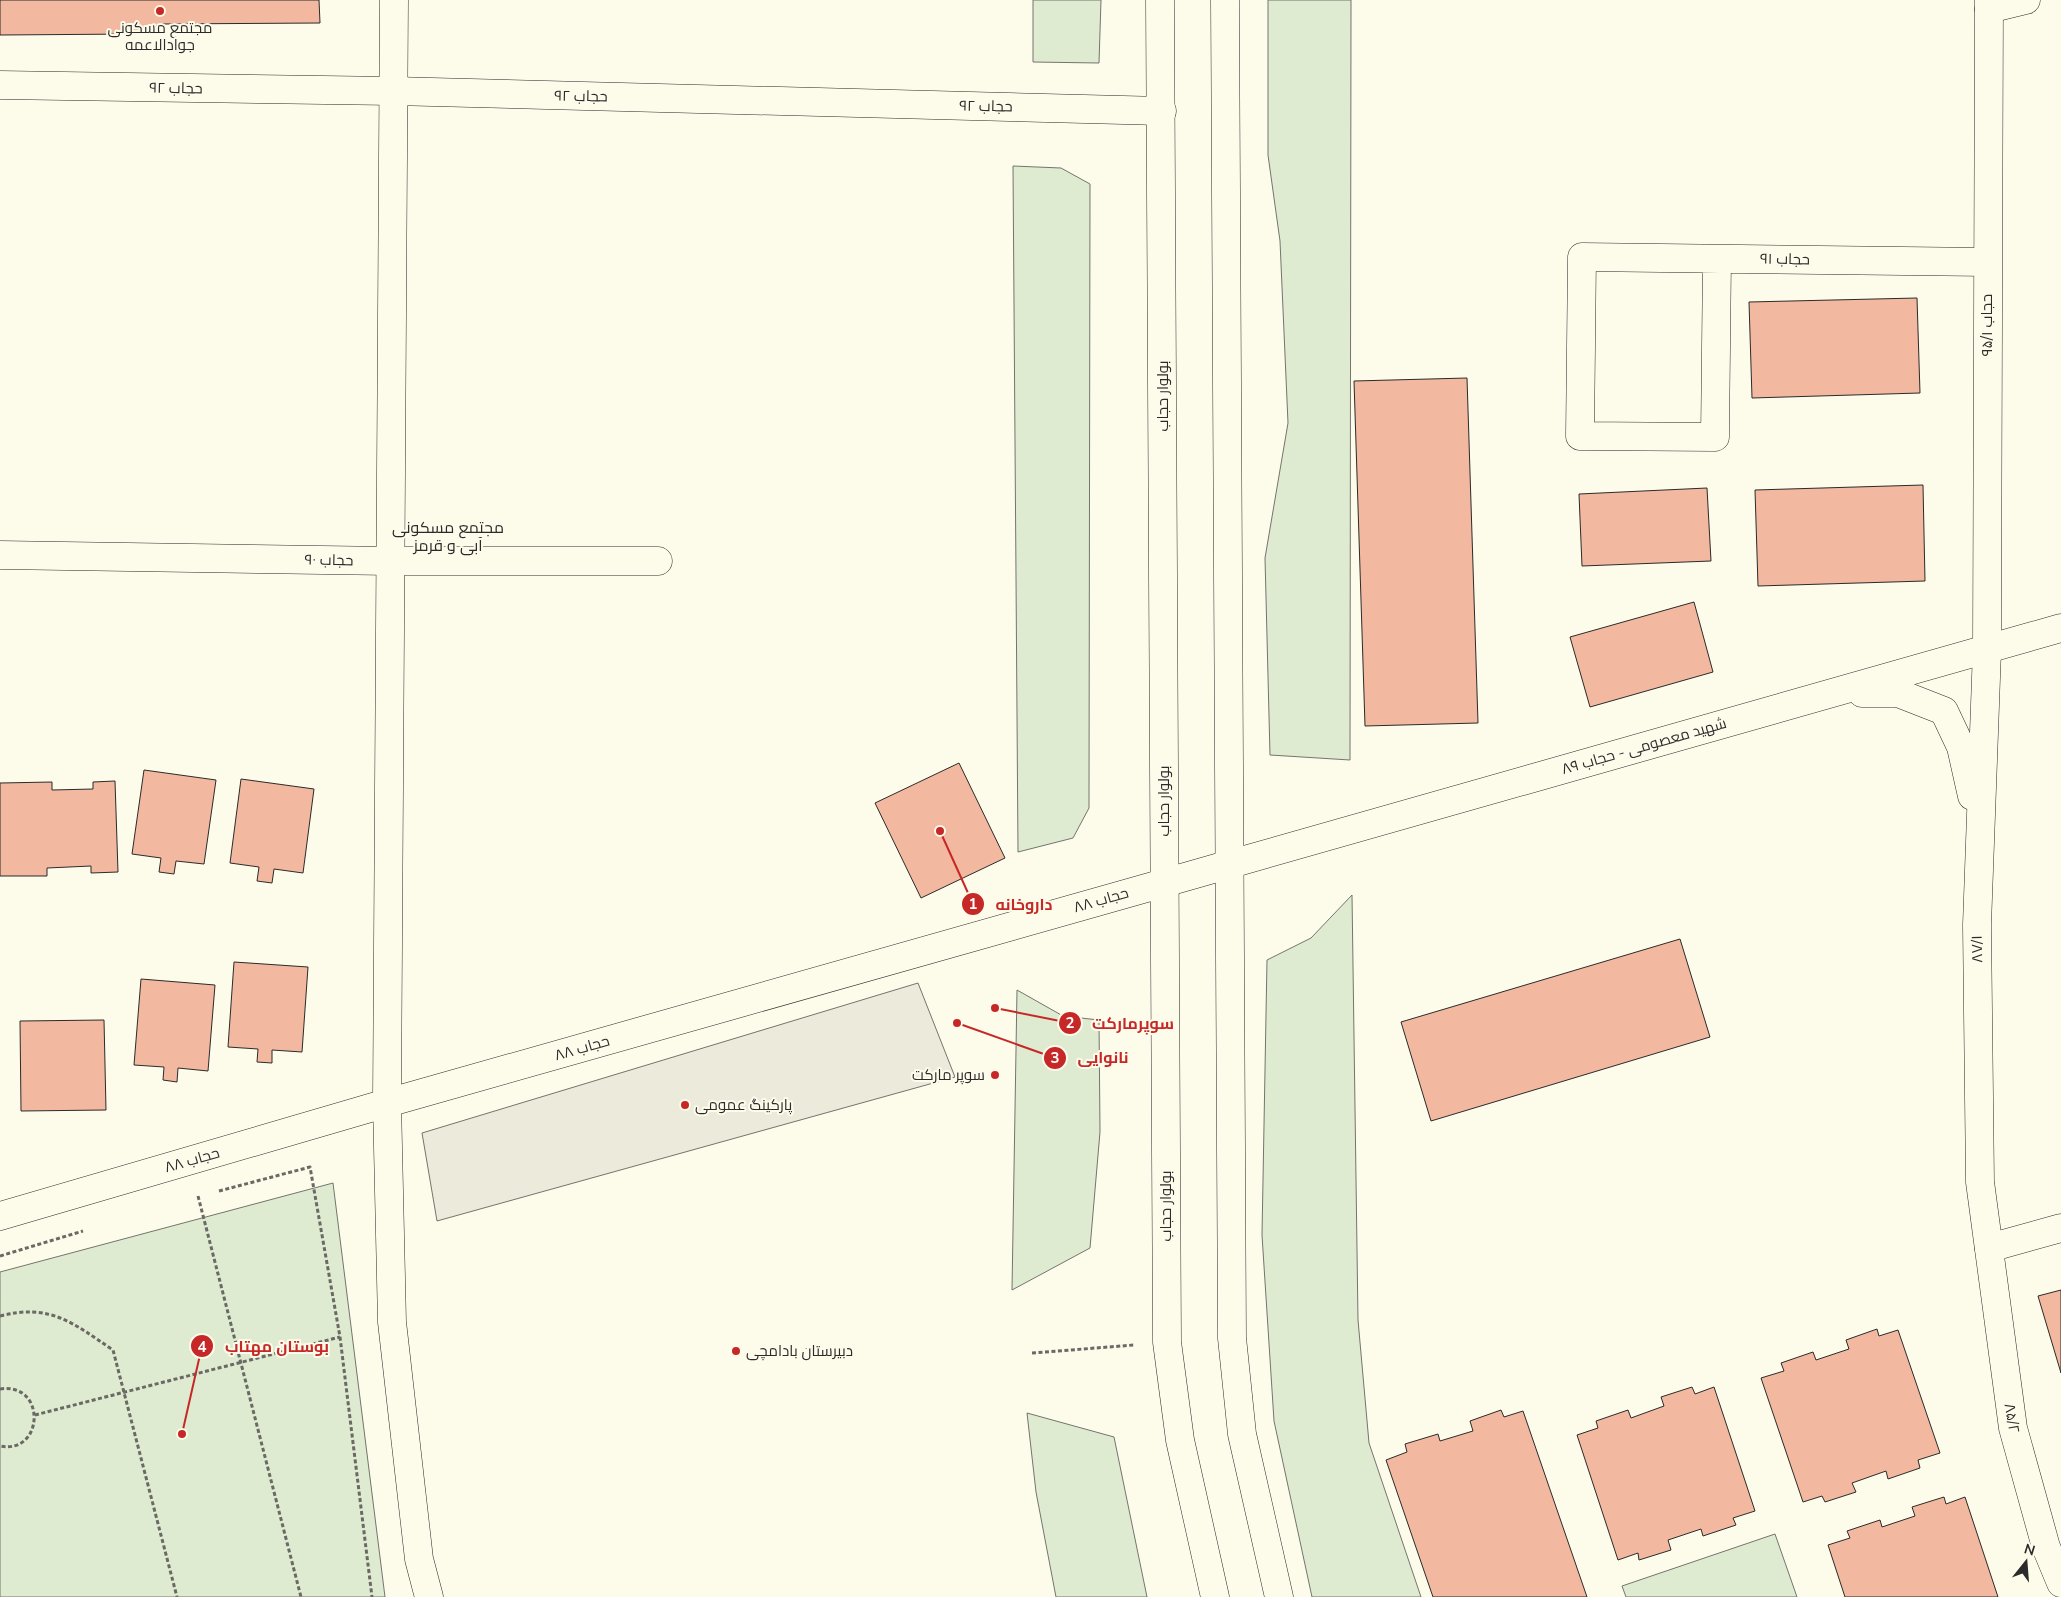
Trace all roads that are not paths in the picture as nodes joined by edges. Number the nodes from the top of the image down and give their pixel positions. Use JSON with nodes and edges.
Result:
{"nodes":[{"id":1,"x":394,"y":0,"type":"edge"},
{"id":2,"x":1160,"y":0,"type":"edge"},
{"id":3,"x":1225,"y":0,"type":"edge"},
{"id":4,"x":2026,"y":0,"type":"edge"},
{"id":5,"x":1989,"y":5,"type":"edge"},
{"id":6,"x":0,"y":85,"type":"edge"},
{"id":7,"x":394,"y":92,"type":"junction"},
{"id":8,"x":1162,"y":111,"type":"junction"},
{"id":9,"x":1717,"y":259,"type":"junction"},
{"id":10,"x":1987,"y":262,"type":"junction"},
{"id":11,"x":0,"y":555,"type":"edge"},
{"id":12,"x":390,"y":561,"type":"junction"},
{"id":13,"x":658,"y":561,"type":"dead end"},
{"id":14,"x":2061,"y":628,"type":"edge"},
{"id":15,"x":1987,"y":650,"type":"junction"},
{"id":16,"x":1831,"y":693,"type":"junction"},
{"id":17,"x":1980,"y":833,"type":"junction"},
{"id":18,"x":1227,"y":865,"type":"junction"},
{"id":19,"x":1164,"y":883,"type":"junction"},
{"id":20,"x":387,"y":1103,"type":"junction"},
{"id":21,"x":0,"y":1216,"type":"edge"},
{"id":22,"x":2061,"y":1228,"type":"edge"},
{"id":23,"x":1989,"y":1248,"type":"junction"},
{"id":24,"x":2061,"y":1583,"type":"edge"},
{"id":25,"x":429,"y":1597,"type":"edge"},
{"id":26,"x":1215,"y":1597,"type":"edge"},
{"id":27,"x":1278,"y":1597,"type":"edge"}],
"edges":[{"from":1,"to":7,"type":"street"},
{"from":2,"to":8,"type":"street","name":"بولوار حجاب"},
{"from":3,"to":18,"type":"street"},
{"from":4,"to":5,"type":"street"},
{"from":5,"to":10,"type":"street","name":"حجاب ۹۵/۱"},
{"from":6,"to":7,"type":"street","name":"حجاب ۹۲"},
{"from":7,"to":8,"type":"street","name":"حجاب ۹۲"},
{"from":7,"to":12,"type":"street"},
{"from":8,"to":19,"type":"street","name":"بولوار حجاب"},
{"from":9,"to":9,"type":"street","name":"حجاب ۹۱"},
{"from":9,"to":10,"type":"street","name":"حجاب ۹۱"},
{"from":10,"to":15,"type":"street","name":"حجاب ۹۵/۱"},
{"from":11,"to":12,"type":"street","name":"حجاب ۹۰"},
{"from":12,"to":13,"type":"street","name":"حجاب ۹۰"},
{"from":12,"to":20,"type":"street"},
{"from":14,"to":15,"type":"street","name":"شهید معصومی - حجاب ۸۹"},
{"from":15,"to":16,"type":"street","name":"شهید معصومی - حجاب ۸۹"},
{"from":15,"to":17,"type":"street","name":"۸۷/۱"},
{"from":16,"to":17,"type":"street"},
{"from":16,"to":18,"type":"street","name":"شهید معصومی - حجاب ۸۹"},
{"from":17,"to":23,"type":"street","name":"۸۷/۱"},
{"from":18,"to":19,"type":"street","name":"شهید معصومی - حجاب ۸۹"},
{"from":18,"to":27,"type":"street"},
{"from":19,"to":20,"type":"street","name":"حجاب ۸۸"},
{"from":19,"to":26,"type":"street","name":"بولوار حجاب"},
{"from":20,"to":21,"type":"street","name":"حجاب ۸۸"},
{"from":20,"to":25,"type":"street"},
{"from":22,"to":23,"type":"street"},
{"from":23,"to":24,"type":"street","name":"۸۵/۲"}]}
